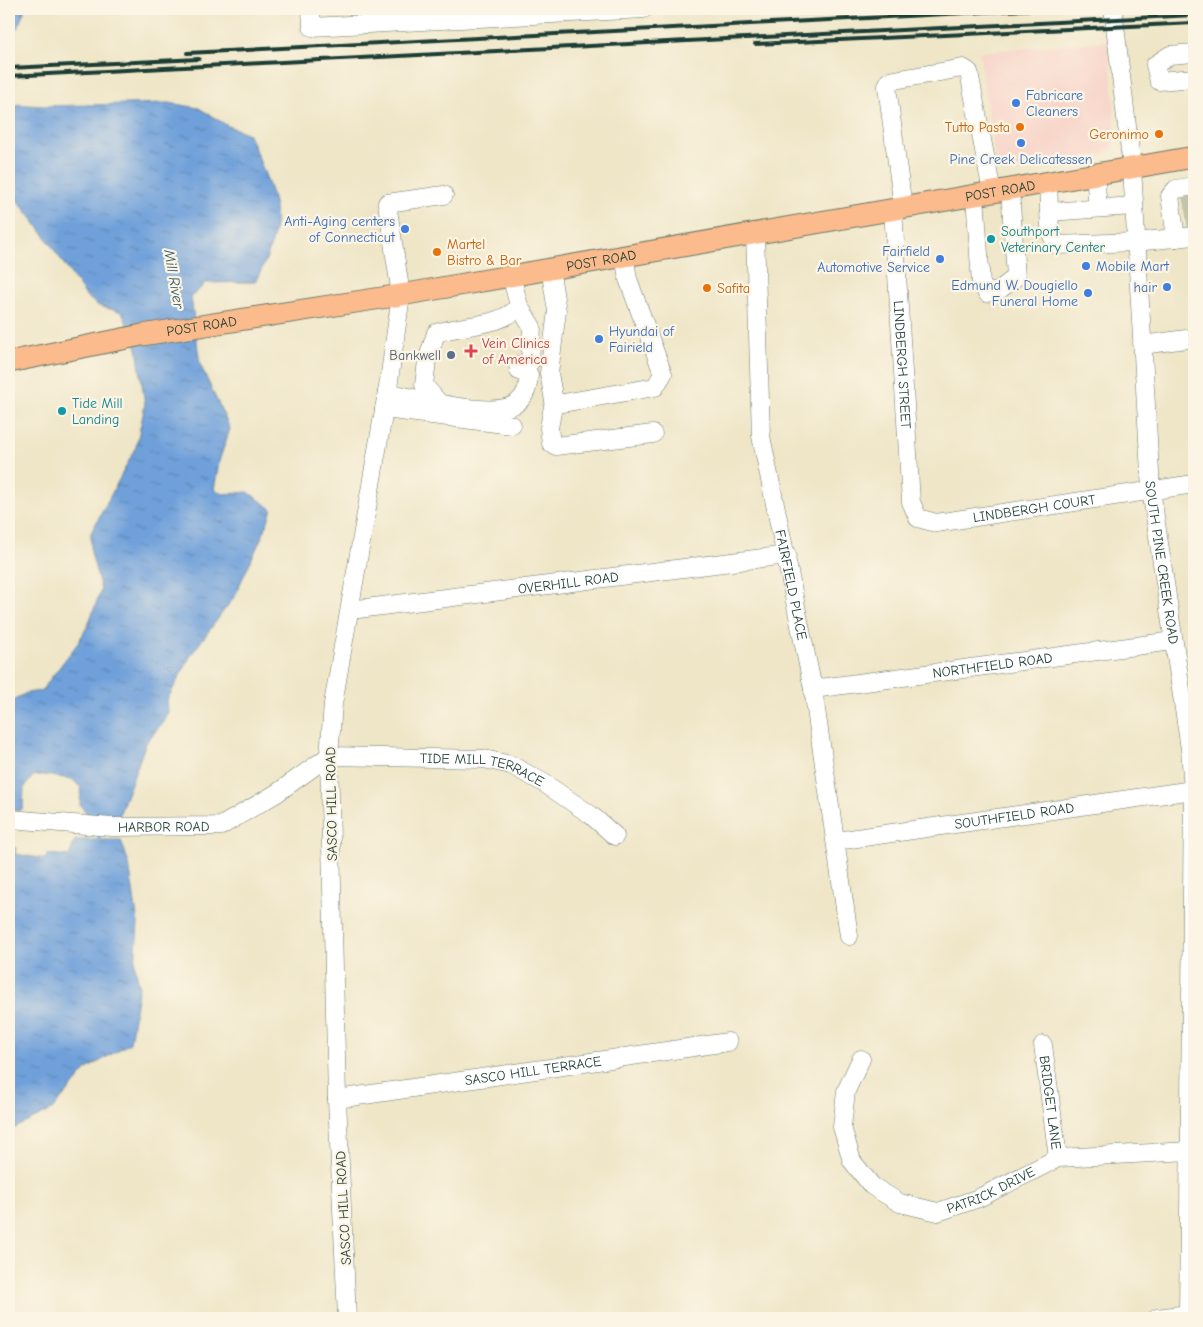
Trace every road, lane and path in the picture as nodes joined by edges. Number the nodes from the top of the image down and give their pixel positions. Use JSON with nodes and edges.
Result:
{"nodes":[{"id":1,"x":311,"y":9,"type":"edge"},
{"id":2,"x":644,"y":9,"type":"edge"},
{"id":3,"x":1113,"y":9,"type":"edge"},
{"id":4,"x":468,"y":14,"type":"edge"},
{"id":5,"x":431,"y":15,"type":"edge"},
{"id":6,"x":1194,"y":54,"type":"edge"},
{"id":7,"x":1194,"y":78,"type":"edge"},
{"id":8,"x":1194,"y":157,"type":"edge"},
{"id":9,"x":1132,"y":168,"type":"junction"},
{"id":10,"x":1095,"y":174,"type":"junction"},
{"id":11,"x":1048,"y":182,"type":"junction"},
{"id":12,"x":1194,"y":186,"type":"edge"},
{"id":13,"x":992,"y":192,"type":"junction"},
{"id":14,"x":444,"y":195,"type":"dead end"},
{"id":15,"x":1133,"y":206,"type":"junction"},
{"id":16,"x":898,"y":208,"type":"junction"},
{"id":17,"x":1098,"y":208,"type":"junction"},
{"id":18,"x":1049,"y":212,"type":"junction"},
{"id":19,"x":1181,"y":223,"type":"edge"},
{"id":20,"x":755,"y":232,"type":"junction"},
{"id":21,"x":1135,"y":242,"type":"junction"},
{"id":22,"x":624,"y":255,"type":"junction"},
{"id":23,"x":550,"y":268,"type":"junction"},
{"id":24,"x":510,"y":276,"type":"junction"},
{"id":25,"x":401,"y":295,"type":"junction"},
{"id":26,"x":519,"y":306,"type":"junction"},
{"id":27,"x":1194,"y":338,"type":"edge"},
{"id":28,"x":1142,"y":345,"type":"junction"},
{"id":29,"x":9,"y":362,"type":"edge"},
{"id":30,"x":386,"y":401,"type":"junction"},
{"id":31,"x":554,"y":401,"type":"junction"},
{"id":32,"x":440,"y":404,"type":"junction"},
{"id":33,"x":512,"y":425,"type":"dead end"},
{"id":34,"x":653,"y":434,"type":"dead end"},
{"id":35,"x":1194,"y":484,"type":"edge"},
{"id":36,"x":1151,"y":490,"type":"junction"},
{"id":37,"x":918,"y":518,"type":"joint"},
{"id":38,"x":787,"y":555,"type":"junction"},
{"id":39,"x":350,"y":610,"type":"junction"},
{"id":40,"x":1174,"y":641,"type":"junction"},
{"id":41,"x":813,"y":689,"type":"junction"},
{"id":42,"x":1190,"y":717,"type":"edge"},
{"id":43,"x":329,"y":756,"type":"junction"},
{"id":44,"x":1193,"y":790,"type":"junction"},
{"id":45,"x":9,"y":819,"type":"edge"},
{"id":46,"x":616,"y":836,"type":"dead end"},
{"id":47,"x":836,"y":841,"type":"junction"},
{"id":48,"x":849,"y":936,"type":"dead end"},
{"id":49,"x":1193,"y":951,"type":"edge"},
{"id":50,"x":728,"y":1042,"type":"dead end"},
{"id":51,"x":1043,"y":1045,"type":"dead end"},
{"id":52,"x":861,"y":1059,"type":"dead end"},
{"id":53,"x":338,"y":1099,"type":"junction"},
{"id":54,"x":1190,"y":1151,"type":"junction"},
{"id":55,"x":1058,"y":1158,"type":"junction"},
{"id":56,"x":1192,"y":1173,"type":"edge"},
{"id":57,"x":1188,"y":1316,"type":"edge"},
{"id":58,"x":347,"y":1318,"type":"edge"},
{"id":59,"x":1157,"y":1318,"type":"edge"}],
"edges":[{"from":1,"to":5,"type":"street"},
{"from":2,"to":4,"type":"street"},
{"from":3,"to":9,"type":"street","name":"SOUTH PINE CREEK ROAD"},
{"from":4,"to":5,"type":"street"},
{"from":6,"to":7,"type":"street"},
{"from":8,"to":9,"type":"main road","name":"POST ROAD"},
{"from":9,"to":10,"type":"main road","name":"POST ROAD"},
{"from":9,"to":15,"type":"street","name":"SOUTH PINE CREEK ROAD"},
{"from":10,"to":11,"type":"main road","name":"POST ROAD"},
{"from":10,"to":17,"type":"street"},
{"from":11,"to":13,"type":"main road","name":"POST ROAD"},
{"from":11,"to":18,"type":"street"},
{"from":12,"to":19,"type":"street"},
{"from":13,"to":13,"type":"street"},
{"from":13,"to":16,"type":"main road","name":"POST ROAD"},
{"from":13,"to":16,"type":"street","name":"LINDBERGH STREET"},
{"from":14,"to":25,"type":"street","name":"SASCO HILL ROAD"},
{"from":15,"to":17,"type":"street"},
{"from":15,"to":21,"type":"street","name":"SOUTH PINE CREEK ROAD"},
{"from":16,"to":20,"type":"main road","name":"POST ROAD"},
{"from":16,"to":37,"type":"street","name":"LINDBERGH STREET"},
{"from":17,"to":18,"type":"street"},
{"from":18,"to":21,"type":"street"},
{"from":19,"to":21,"type":"street"},
{"from":20,"to":22,"type":"main road","name":"POST ROAD"},
{"from":20,"to":38,"type":"street","name":"FAIRFIELD PLACE"},
{"from":21,"to":28,"type":"street","name":"SOUTH PINE CREEK ROAD"},
{"from":22,"to":23,"type":"main road","name":"POST ROAD"},
{"from":22,"to":31,"type":"street"},
{"from":23,"to":24,"type":"main road","name":"POST ROAD"},
{"from":23,"to":31,"type":"street"},
{"from":24,"to":25,"type":"main road","name":"POST ROAD"},
{"from":24,"to":26,"type":"street"},
{"from":25,"to":29,"type":"main road","name":"POST ROAD"},
{"from":25,"to":30,"type":"street","name":"SASCO HILL ROAD"},
{"from":26,"to":32,"type":"street"},
{"from":26,"to":32,"type":"street"},
{"from":27,"to":28,"type":"street"},
{"from":28,"to":36,"type":"street","name":"SOUTH PINE CREEK ROAD"},
{"from":30,"to":32,"type":"street"},
{"from":30,"to":33,"type":"street"},
{"from":30,"to":39,"type":"street","name":"SASCO HILL ROAD"},
{"from":31,"to":34,"type":"street"},
{"from":35,"to":36,"type":"street","name":"LINDBERGH COURT"},
{"from":36,"to":37,"type":"street","name":"LINDBERGH COURT"},
{"from":36,"to":40,"type":"street","name":"SOUTH PINE CREEK ROAD"},
{"from":38,"to":39,"type":"street","name":"OVERHILL ROAD"},
{"from":38,"to":41,"type":"street","name":"FAIRFIELD PLACE"},
{"from":39,"to":43,"type":"street","name":"SASCO HILL ROAD"},
{"from":40,"to":41,"type":"street","name":"NORTHFIELD ROAD"},
{"from":40,"to":42,"type":"street","name":"SOUTH PINE CREEK ROAD"},
{"from":41,"to":47,"type":"street","name":"FAIRFIELD PLACE"},
{"from":42,"to":44,"type":"street","name":"SOUTH PINE CREEK ROAD"},
{"from":43,"to":45,"type":"street","name":"HARBOR ROAD"},
{"from":43,"to":46,"type":"street","name":"TIDE MILL TERRACE"},
{"from":43,"to":53,"type":"street","name":"SASCO HILL ROAD"},
{"from":44,"to":47,"type":"street","name":"SOUTHFIELD ROAD"},
{"from":44,"to":49,"type":"street","name":"SOUTH PINE CREEK ROAD"},
{"from":47,"to":48,"type":"street","name":"FAIRFIELD PLACE"},
{"from":49,"to":54,"type":"street","name":"SOUTH PINE CREEK ROAD"},
{"from":50,"to":53,"type":"street","name":"SASCO HILL TERRACE"},
{"from":51,"to":55,"type":"street","name":"BRIDGET LANE"},
{"from":52,"to":55,"type":"street","name":"PATRICK DRIVE"},
{"from":53,"to":58,"type":"street","name":"SASCO HILL ROAD"},
{"from":54,"to":55,"type":"street","name":"PATRICK DRIVE"},
{"from":54,"to":56,"type":"street","name":"SOUTH PINE CREEK ROAD"},
{"from":56,"to":57,"type":"street","name":"SOUTH PINE CREEK ROAD"},
{"from":57,"to":59,"type":"street"}]}
